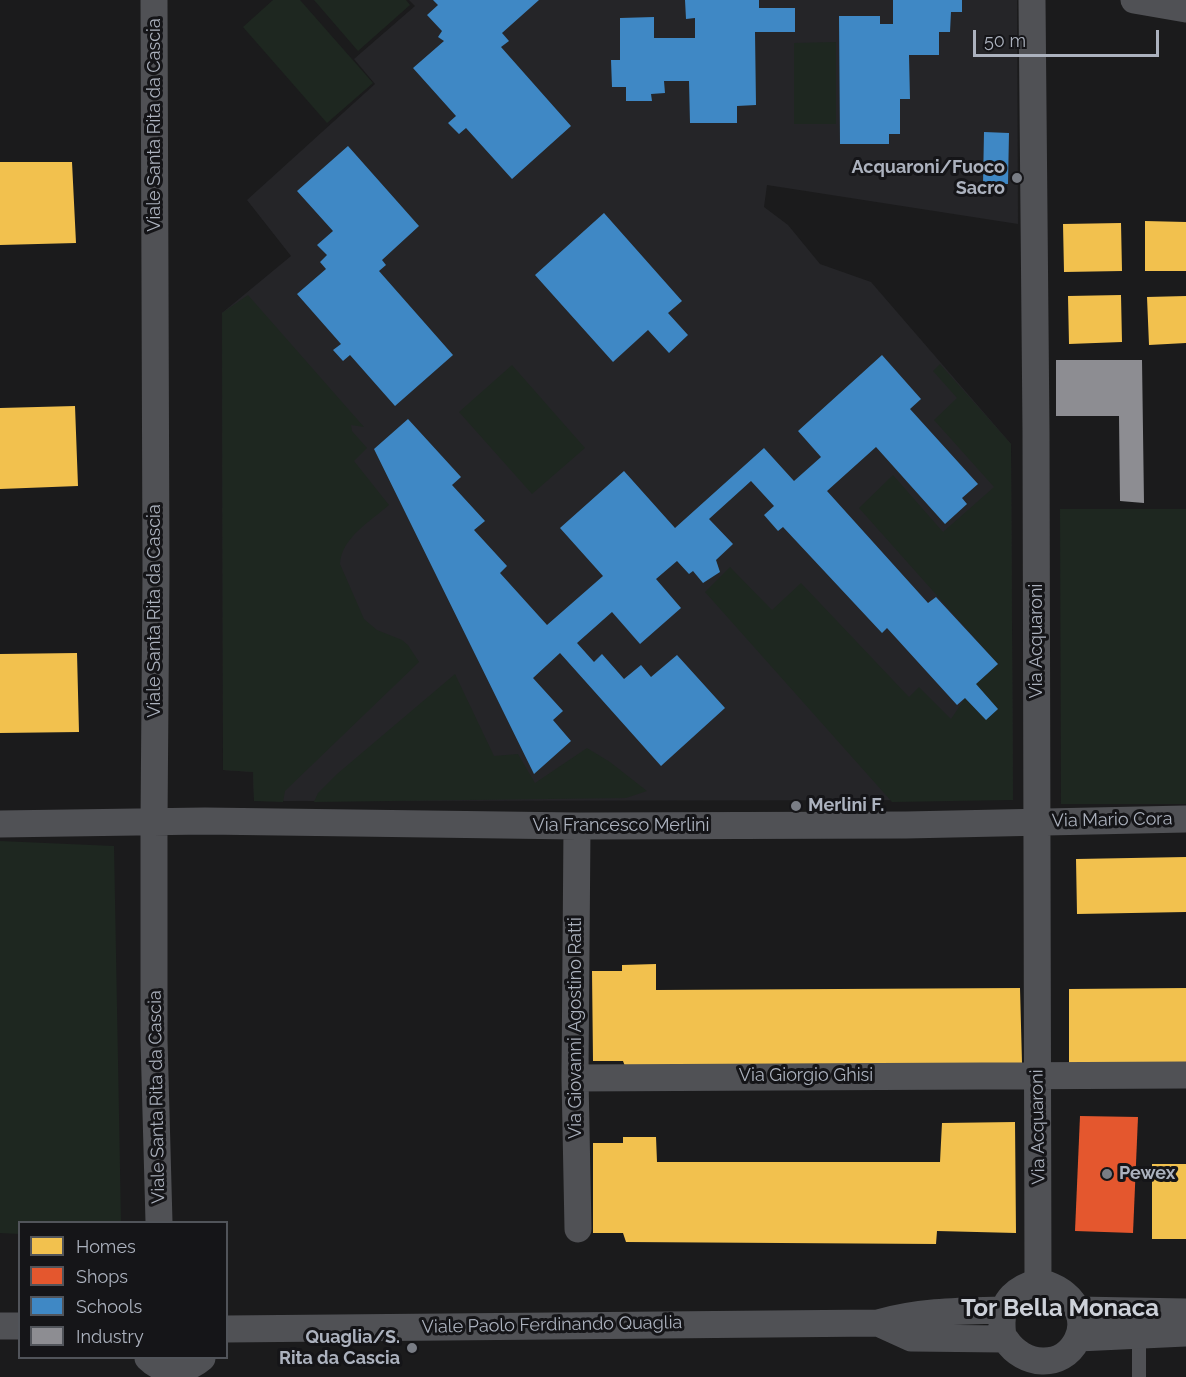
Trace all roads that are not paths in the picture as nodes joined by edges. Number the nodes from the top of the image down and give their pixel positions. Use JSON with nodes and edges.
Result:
{"nodes":[{"id":1,"x":154,"y":0,"type":"edge"},
{"id":2,"x":1032,"y":0,"type":"edge"},
{"id":3,"x":1134,"y":0,"type":"edge"},
{"id":4,"x":1186,"y":9,"type":"edge"},
{"id":5,"x":1186,"y":819,"type":"edge"},
{"id":6,"x":154,"y":822,"type":"junction"},
{"id":7,"x":1038,"y":822,"type":"junction"},
{"id":8,"x":0,"y":824,"type":"edge"},
{"id":9,"x":577,"y":826,"type":"junction"},
{"id":10,"x":1186,"y":1074,"type":"edge"},
{"id":11,"x":1037,"y":1076,"type":"junction"},
{"id":12,"x":575,"y":1078,"type":"junction"},
{"id":13,"x":159,"y":1221,"type":"edge"},
{"id":14,"x":578,"y":1229,"type":"dead end"},
{"id":15,"x":1038,"y":1282,"type":"junction"},
{"id":16,"x":1003,"y":1310,"type":"junction"},
{"id":17,"x":1078,"y":1310,"type":"junction"},
{"id":18,"x":1186,"y":1312,"type":"edge"},
{"id":19,"x":878,"y":1323,"type":"junction"},
{"id":20,"x":0,"y":1326,"type":"edge"},
{"id":21,"x":18,"y":1326,"type":"edge"},
{"id":22,"x":228,"y":1329,"type":"edge"},
{"id":23,"x":1186,"y":1333,"type":"edge"},
{"id":24,"x":1139,"y":1335,"type":"junction"},
{"id":25,"x":1078,"y":1338,"type":"junction"},
{"id":26,"x":1004,"y":1339,"type":"junction"},
{"id":27,"x":201,"y":1359,"type":"edge"},
{"id":28,"x":160,"y":1368,"type":"edge"},
{"id":29,"x":1042,"y":1370,"type":"edge"},
{"id":30,"x":1139,"y":1377,"type":"edge"}],
"edges":[{"from":1,"to":6,"type":"street","name":"Viale Santa Rita da Cascia"},
{"from":2,"to":7,"type":"street","name":"Via Acquaroni"},
{"from":3,"to":4,"type":"street"},
{"from":5,"to":7,"type":"street","name":"Via Mario Cora"},
{"from":6,"to":8,"type":"street","name":"Via Francesco Merlini"},
{"from":6,"to":9,"type":"street","name":"Via Francesco Merlini"},
{"from":6,"to":13,"type":"street","name":"Viale Santa Rita da Cascia"},
{"from":7,"to":9,"type":"street","name":"Via Francesco Merlini"},
{"from":7,"to":11,"type":"street","name":"Via Acquaroni"},
{"from":9,"to":12,"type":"street","name":"Via Giovanni Agostino Ratti"},
{"from":10,"to":11,"type":"street","name":"Via Giorgio Ghisi"},
{"from":11,"to":12,"type":"street","name":"Via Giorgio Ghisi"},
{"from":11,"to":15,"type":"street","name":"Via Acquaroni"},
{"from":12,"to":14,"type":"street","name":"Via Giovanni Agostino Ratti"},
{"from":15,"to":16,"type":"street"},
{"from":15,"to":17,"type":"street"},
{"from":16,"to":19,"type":"street","name":"Viale Paolo Ferdinando Quaglia"},
{"from":16,"to":26,"type":"street"},
{"from":17,"to":18,"type":"street"},
{"from":17,"to":25,"type":"street"},
{"from":19,"to":22,"type":"street","name":"Viale Paolo Ferdinando Quaglia"},
{"from":19,"to":26,"type":"street","name":"Viale Paolo Ferdinando Quaglia"},
{"from":20,"to":21,"type":"street"},
{"from":23,"to":24,"type":"street"},
{"from":24,"to":25,"type":"street"},
{"from":24,"to":30,"type":"lane"},
{"from":25,"to":29,"type":"street"},
{"from":26,"to":29,"type":"street"},
{"from":27,"to":28,"type":"street"}]}
